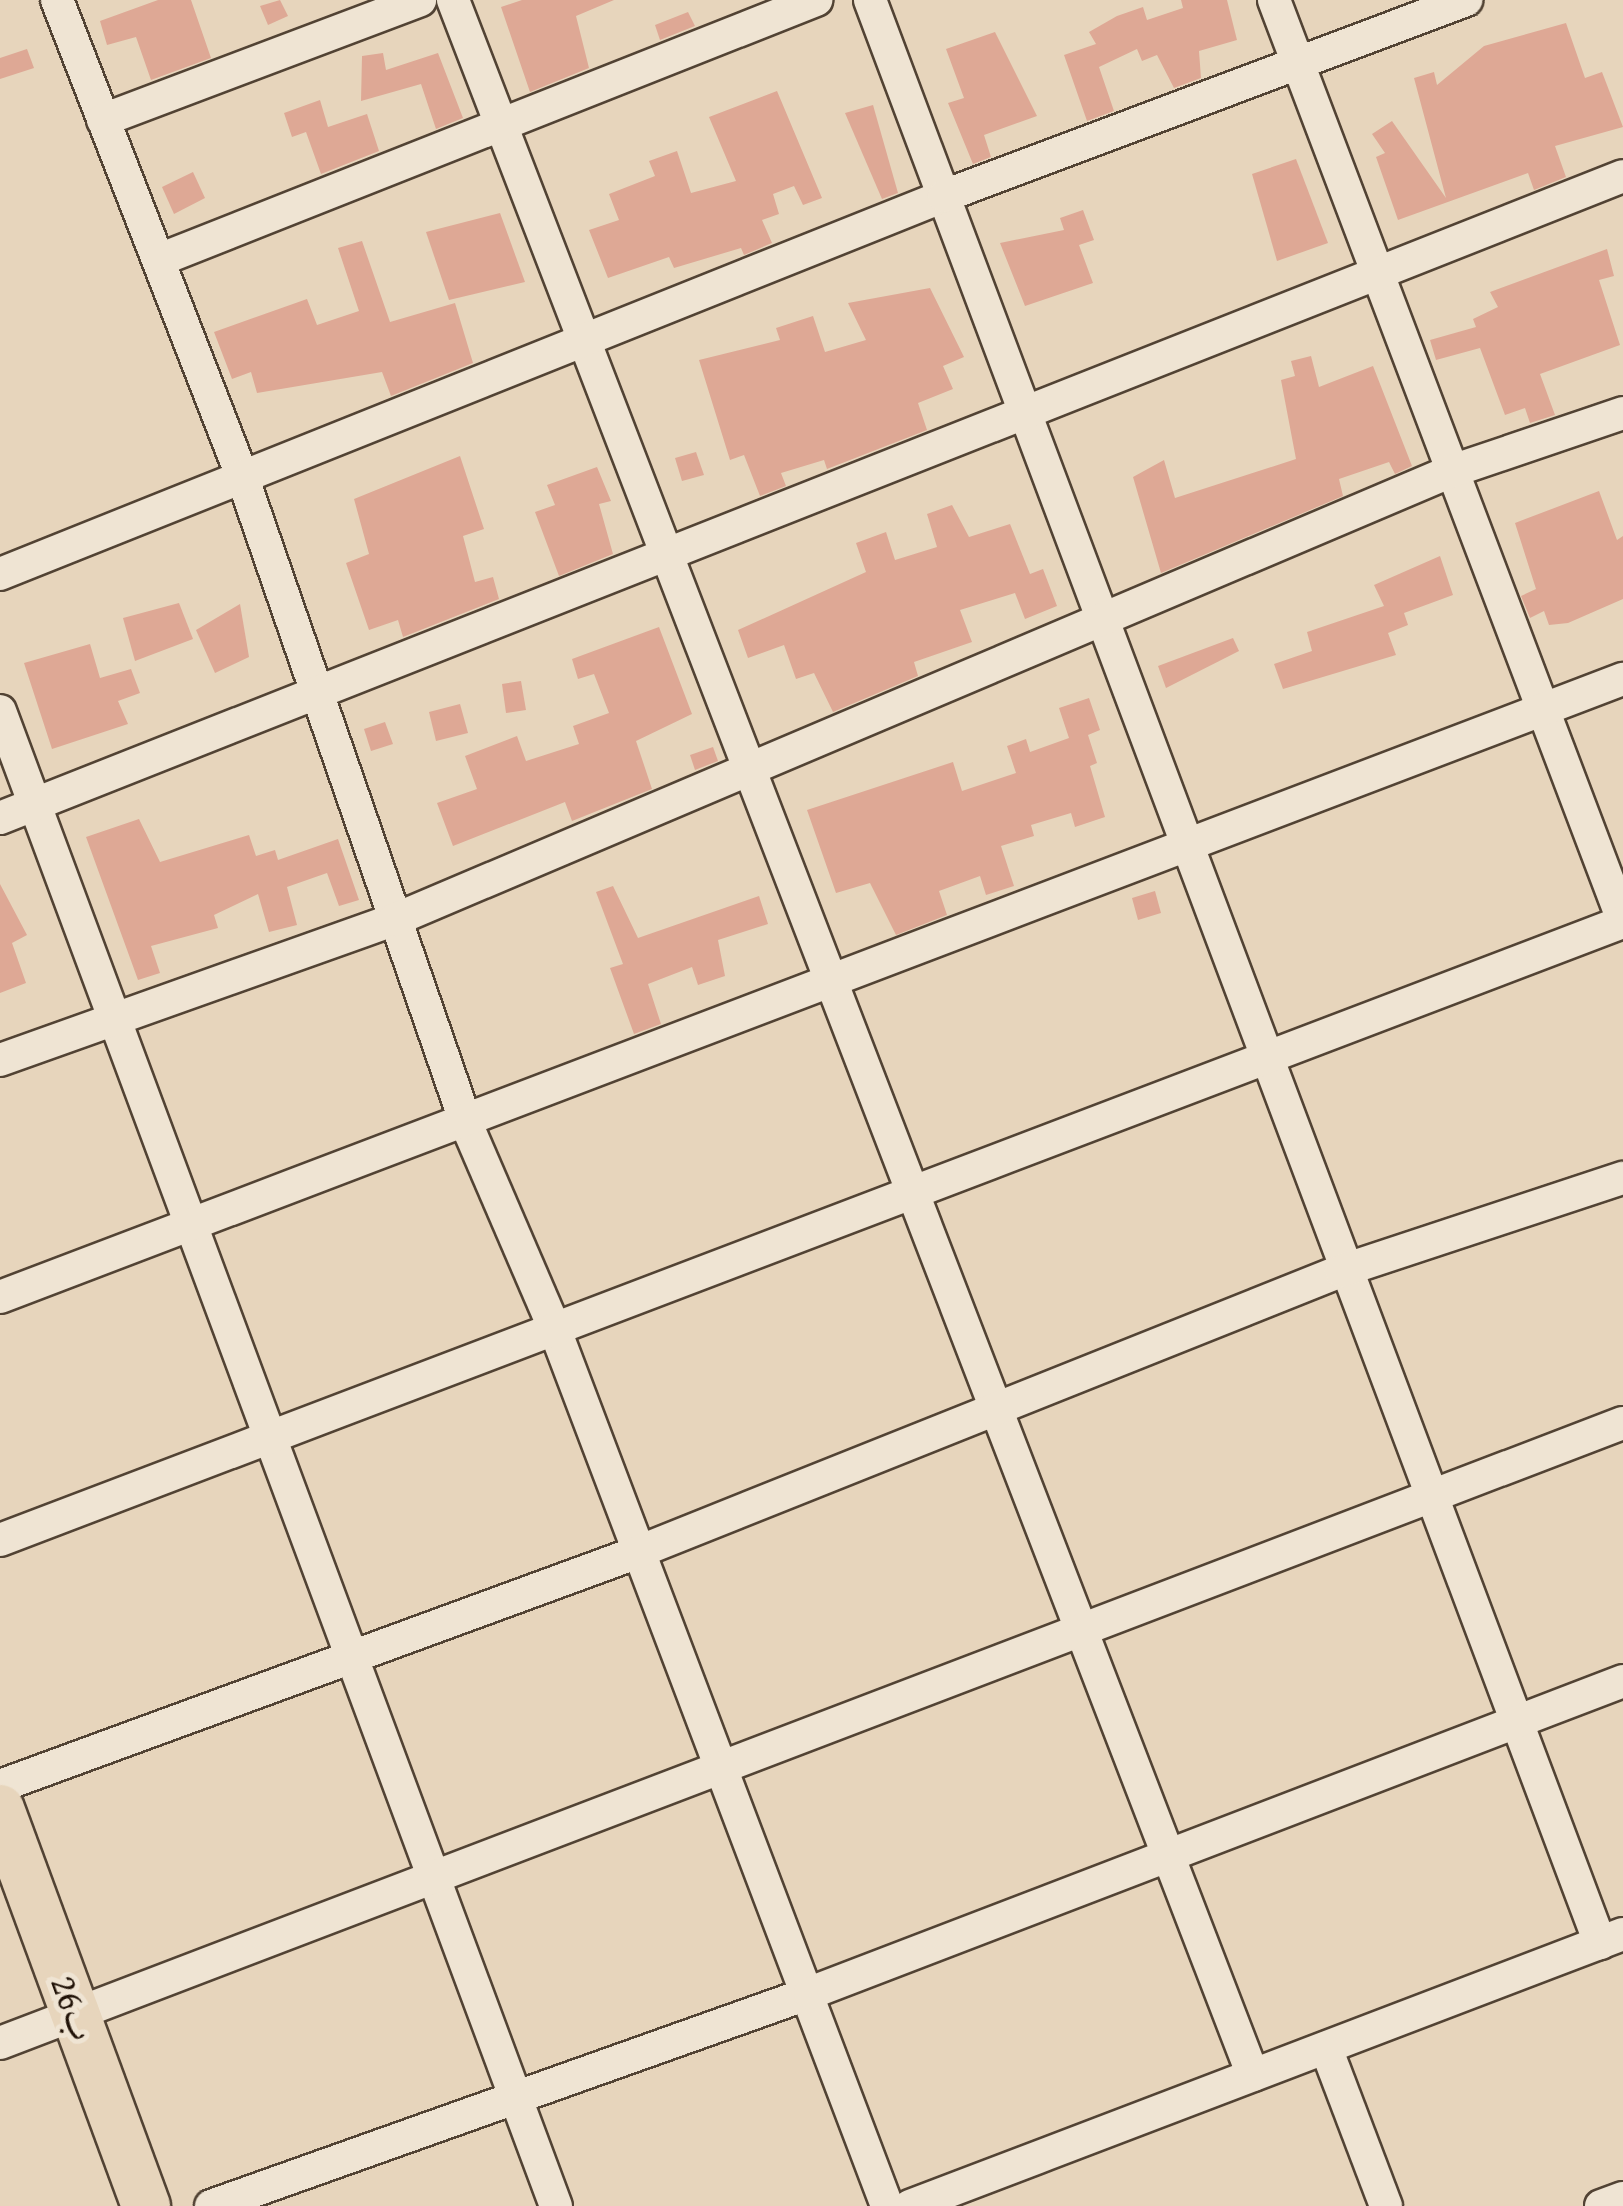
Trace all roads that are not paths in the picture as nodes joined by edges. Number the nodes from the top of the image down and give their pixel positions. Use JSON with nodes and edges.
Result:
{"nodes":[{"id":1,"x":57,"y":0,"type":"edge"},
{"id":2,"x":420,"y":0,"type":"edge"},
{"id":3,"x":452,"y":0,"type":"edge"},
{"id":4,"x":816,"y":0,"type":"edge"},
{"id":5,"x":870,"y":0,"type":"edge"},
{"id":6,"x":1274,"y":0,"type":"edge"},
{"id":7,"x":1466,"y":0,"type":"edge"},
{"id":8,"x":1297,"y":60,"type":"junction"},
{"id":9,"x":103,"y":120,"type":"junction"},
{"id":10,"x":507,"y":126,"type":"junction"},
{"id":11,"x":1623,"y":176,"type":"edge"},
{"id":12,"x":944,"y":196,"type":"junction"},
{"id":13,"x":159,"y":260,"type":"junction"},
{"id":14,"x":1378,"y":268,"type":"junction"},
{"id":15,"x":584,"y":341,"type":"junction"},
{"id":16,"x":1022,"y":410,"type":"junction"},
{"id":17,"x":1623,"y":413,"type":"edge"},
{"id":18,"x":1452,"y":471,"type":"junction"},
{"id":19,"x":242,"y":476,"type":"junction"},
{"id":20,"x":671,"y":548,"type":"junction"},
{"id":21,"x":0,"y":574,"type":"edge"},
{"id":22,"x":1106,"y":620,"type":"junction"},
{"id":23,"x":1623,"y":678,"type":"edge"},
{"id":24,"x":314,"y":694,"type":"junction"},
{"id":25,"x":1543,"y":708,"type":"junction"},
{"id":26,"x":0,"y":710,"type":"edge"},
{"id":27,"x":748,"y":767,"type":"junction"},
{"id":28,"x":34,"y":805,"type":"junction"},
{"id":29,"x":0,"y":818,"type":"edge"},
{"id":30,"x":1188,"y":839,"type":"junction"},
{"id":31,"x":394,"y":920,"type":"junction"},
{"id":32,"x":1623,"y":921,"type":"edge"},
{"id":33,"x":824,"y":982,"type":"junction"},
{"id":34,"x":115,"y":1018,"type":"junction"},
{"id":35,"x":1260,"y":1055,"type":"junction"},
{"id":36,"x":0,"y":1060,"type":"edge"},
{"id":37,"x":466,"y":1124,"type":"junction"},
{"id":38,"x":1623,"y":1178,"type":"edge"},
{"id":39,"x":910,"y":1191,"type":"junction"},
{"id":40,"x":194,"y":1228,"type":"junction"},
{"id":41,"x":1341,"y":1272,"type":"junction"},
{"id":42,"x":0,"y":1296,"type":"edge"},
{"id":43,"x":556,"y":1330,"type":"junction"},
{"id":44,"x":990,"y":1411,"type":"junction"},
{"id":45,"x":1623,"y":1423,"type":"edge"},
{"id":46,"x":273,"y":1443,"type":"junction"},
{"id":47,"x":1425,"y":1496,"type":"junction"},
{"id":48,"x":0,"y":1540,"type":"edge"},
{"id":49,"x":633,"y":1554,"type":"junction"},
{"id":50,"x":1078,"y":1628,"type":"junction"},
{"id":51,"x":353,"y":1658,"type":"junction"},
{"id":52,"x":1623,"y":1681,"type":"edge"},
{"id":53,"x":1514,"y":1723,"type":"junction"},
{"id":54,"x":726,"y":1772,"type":"junction"},
{"id":55,"x":0,"y":1786,"type":"edge"},
{"id":56,"x":0,"y":1809,"type":"edge"},
{"id":57,"x":1166,"y":1858,"type":"junction"},
{"id":58,"x":435,"y":1883,"type":"junction"},
{"id":59,"x":1611,"y":1938,"type":"edge"},
{"id":60,"x":810,"y":1992,"type":"junction"},
{"id":61,"x":76,"y":2017,"type":"junction"},
{"id":62,"x":0,"y":2043,"type":"edge"},
{"id":63,"x":1326,"y":2048,"type":"junction"},
{"id":64,"x":1253,"y":2076,"type":"junction"},
{"id":65,"x":516,"y":2100,"type":"junction"},
{"id":66,"x":146,"y":2206,"type":"edge"},
{"id":67,"x":211,"y":2206,"type":"edge"},
{"id":68,"x":556,"y":2206,"type":"edge"},
{"id":69,"x":887,"y":2206,"type":"edge"},
{"id":70,"x":910,"y":2206,"type":"edge"},
{"id":71,"x":1386,"y":2206,"type":"edge"}],
"edges":[{"from":1,"to":9,"type":"street"},
{"from":2,"to":9,"type":"street"},
{"from":3,"to":10,"type":"street"},
{"from":4,"to":10,"type":"street"},
{"from":5,"to":12,"type":"street"},
{"from":6,"to":8,"type":"street"},
{"from":7,"to":8,"type":"street"},
{"from":8,"to":12,"type":"street"},
{"from":8,"to":14,"type":"street"},
{"from":9,"to":13,"type":"street"},
{"from":10,"to":13,"type":"street"},
{"from":10,"to":15,"type":"street"},
{"from":11,"to":14,"type":"street"},
{"from":12,"to":15,"type":"street"},
{"from":12,"to":16,"type":"street"},
{"from":13,"to":19,"type":"street"},
{"from":14,"to":16,"type":"street"},
{"from":14,"to":18,"type":"street"},
{"from":15,"to":19,"type":"street"},
{"from":15,"to":20,"type":"street"},
{"from":16,"to":20,"type":"street"},
{"from":16,"to":22,"type":"street"},
{"from":17,"to":18,"type":"street"},
{"from":18,"to":22,"type":"street"},
{"from":18,"to":25,"type":"street"},
{"from":19,"to":21,"type":"street"},
{"from":19,"to":24,"type":"street"},
{"from":20,"to":24,"type":"street"},
{"from":20,"to":27,"type":"street"},
{"from":22,"to":27,"type":"street"},
{"from":22,"to":30,"type":"street"},
{"from":23,"to":25,"type":"street"},
{"from":24,"to":28,"type":"street"},
{"from":24,"to":31,"type":"street"},
{"from":25,"to":30,"type":"street"},
{"from":25,"to":32,"type":"street"},
{"from":26,"to":28,"type":"street"},
{"from":27,"to":31,"type":"street"},
{"from":27,"to":33,"type":"street"},
{"from":28,"to":29,"type":"street"},
{"from":28,"to":34,"type":"street"},
{"from":30,"to":33,"type":"street"},
{"from":30,"to":35,"type":"street"},
{"from":31,"to":34,"type":"street"},
{"from":31,"to":37,"type":"street"},
{"from":32,"to":35,"type":"street"},
{"from":33,"to":37,"type":"street"},
{"from":33,"to":39,"type":"street"},
{"from":34,"to":36,"type":"street"},
{"from":34,"to":40,"type":"street"},
{"from":35,"to":39,"type":"street"},
{"from":35,"to":41,"type":"street"},
{"from":37,"to":40,"type":"street"},
{"from":37,"to":43,"type":"street"},
{"from":38,"to":41,"type":"street"},
{"from":39,"to":43,"type":"street"},
{"from":39,"to":44,"type":"street"},
{"from":40,"to":42,"type":"street"},
{"from":40,"to":46,"type":"street"},
{"from":41,"to":44,"type":"street"},
{"from":41,"to":47,"type":"street"},
{"from":43,"to":46,"type":"street"},
{"from":43,"to":49,"type":"street"},
{"from":44,"to":49,"type":"street"},
{"from":44,"to":50,"type":"street"},
{"from":45,"to":47,"type":"street"},
{"from":46,"to":48,"type":"street"},
{"from":46,"to":51,"type":"street"},
{"from":47,"to":50,"type":"street"},
{"from":47,"to":53,"type":"street"},
{"from":49,"to":51,"type":"street"},
{"from":49,"to":54,"type":"street"},
{"from":50,"to":54,"type":"street"},
{"from":50,"to":57,"type":"street"},
{"from":51,"to":55,"type":"street"},
{"from":51,"to":58,"type":"street"},
{"from":52,"to":53,"type":"street"},
{"from":53,"to":57,"type":"street"},
{"from":53,"to":59,"type":"street"},
{"from":54,"to":58,"type":"street"},
{"from":54,"to":60,"type":"street"},
{"from":56,"to":61,"type":"highway","name":"26ب"},
{"from":57,"to":60,"type":"street"},
{"from":57,"to":64,"type":"street"},
{"from":58,"to":61,"type":"street"},
{"from":58,"to":65,"type":"street"},
{"from":59,"to":63,"type":"street"},
{"from":60,"to":65,"type":"street"},
{"from":60,"to":69,"type":"street"},
{"from":61,"to":62,"type":"street"},
{"from":61,"to":66,"type":"highway","name":"26ب"},
{"from":63,"to":64,"type":"street"},
{"from":63,"to":71,"type":"street"},
{"from":64,"to":70,"type":"street"},
{"from":65,"to":67,"type":"street"},
{"from":65,"to":68,"type":"street"}]}
